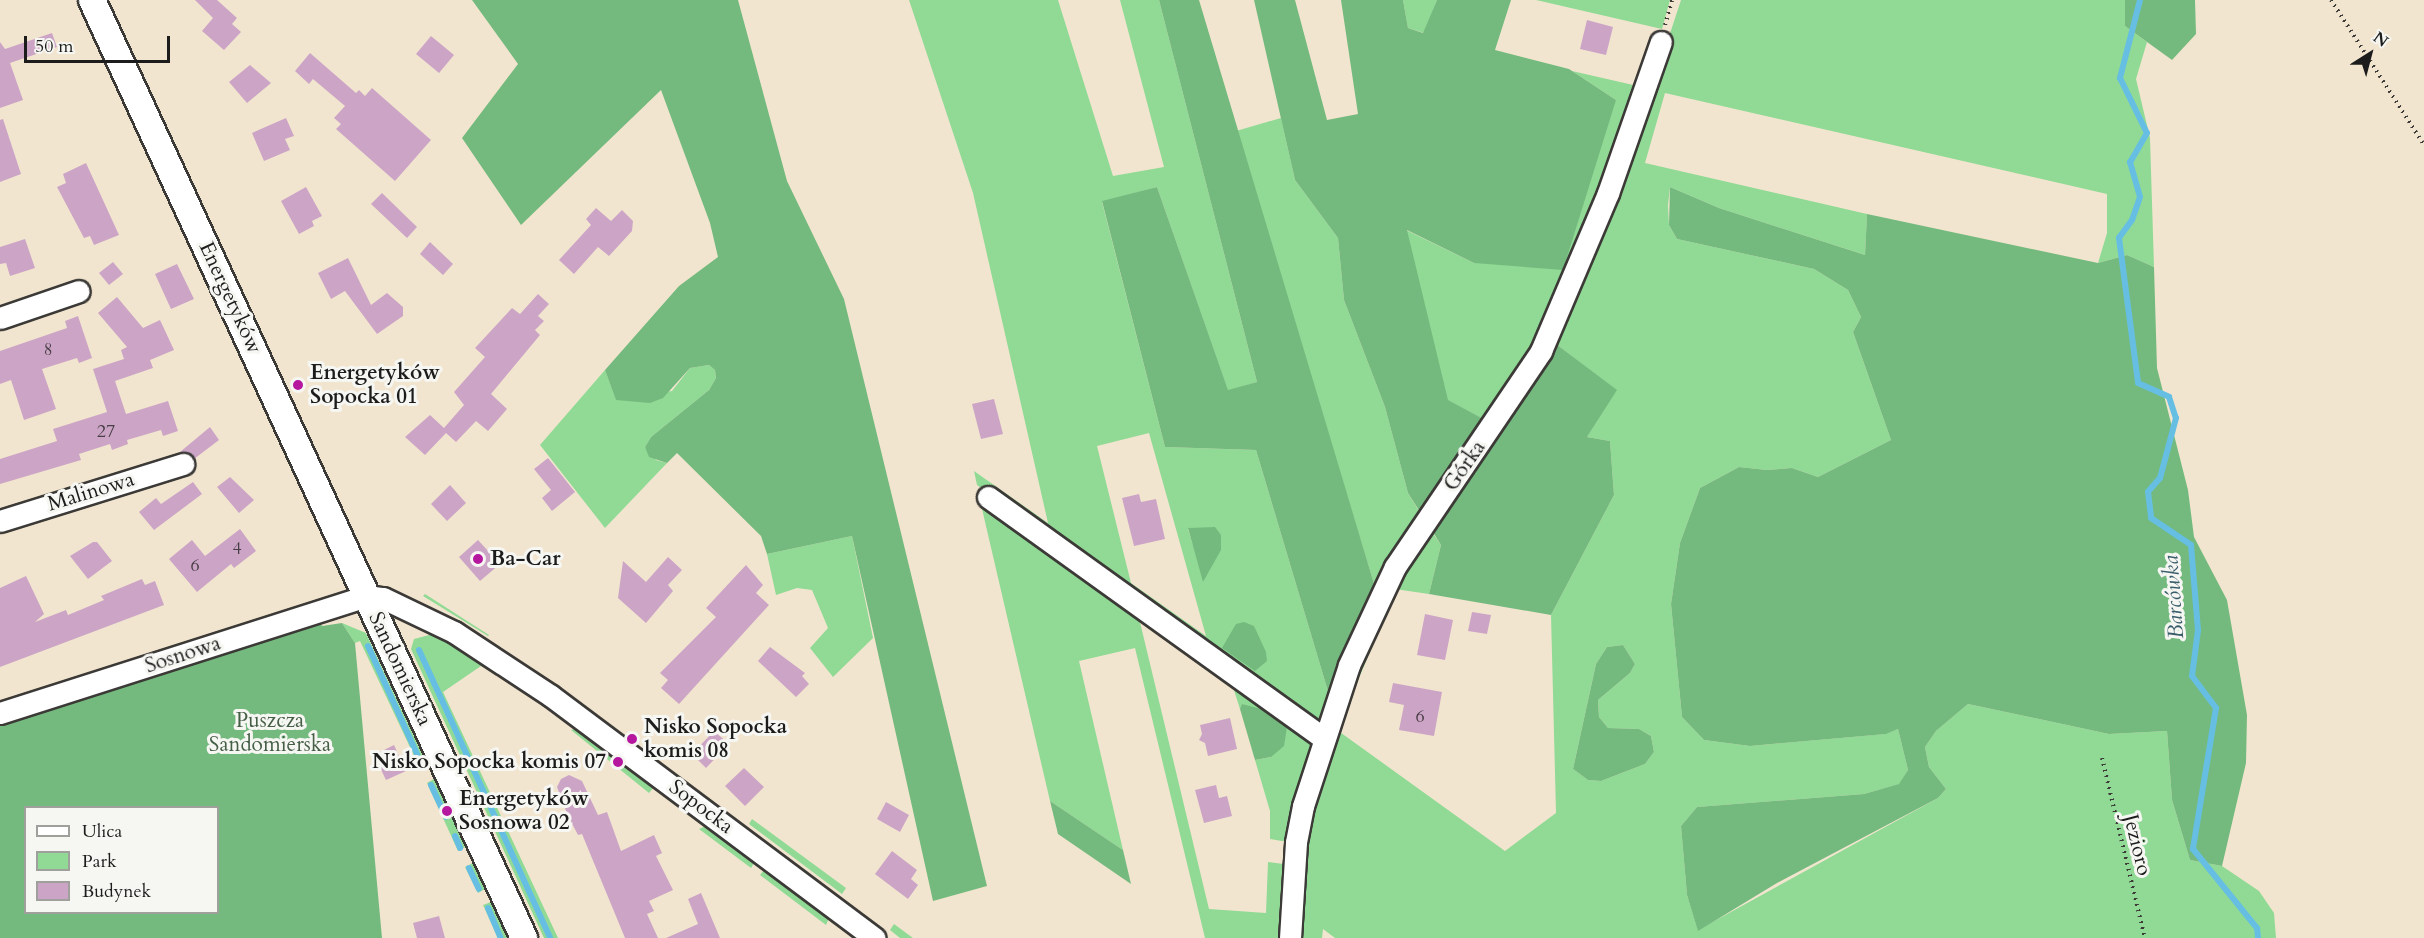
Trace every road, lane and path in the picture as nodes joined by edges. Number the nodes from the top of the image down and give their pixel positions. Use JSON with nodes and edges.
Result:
{"nodes":[{"id":1,"x":92,"y":0,"type":"edge"},
{"id":2,"x":1672,"y":0,"type":"edge"},
{"id":3,"x":2331,"y":0,"type":"edge"},
{"id":4,"x":1661,"y":42,"type":"joint"},
{"id":5,"x":2424,"y":145,"type":"edge"},
{"id":6,"x":79,"y":291,"type":"dead end"},
{"id":7,"x":0,"y":318,"type":"edge"},
{"id":8,"x":183,"y":464,"type":"dead end"},
{"id":9,"x":988,"y":497,"type":"dead end"},
{"id":10,"x":0,"y":521,"type":"edge"},
{"id":11,"x":366,"y":596,"type":"junction"},
{"id":12,"x":0,"y":713,"type":"edge"},
{"id":13,"x":1323,"y":738,"type":"junction"},
{"id":14,"x":2102,"y":758,"type":"dead end"},
{"id":15,"x":524,"y":938,"type":"edge"},
{"id":16,"x":875,"y":938,"type":"edge"},
{"id":17,"x":1290,"y":938,"type":"edge"},
{"id":18,"x":2145,"y":938,"type":"edge"}],
"edges":[{"from":1,"to":11,"type":"main road","name":"Energetyków"},
{"from":2,"to":4,"type":"path"},
{"from":3,"to":5,"type":"path"},
{"from":4,"to":13,"type":"street","name":"Górka"},
{"from":6,"to":7,"type":"street"},
{"from":8,"to":10,"type":"street","name":"Malinowa"},
{"from":9,"to":13,"type":"street"},
{"from":11,"to":12,"type":"street","name":"Sosnowa"},
{"from":11,"to":15,"type":"main road","name":"Sandomierska"},
{"from":11,"to":16,"type":"street","name":"Sopocka"},
{"from":13,"to":17,"type":"street","name":"Górka"},
{"from":14,"to":18,"type":"path","name":"Jezioro"}]}
